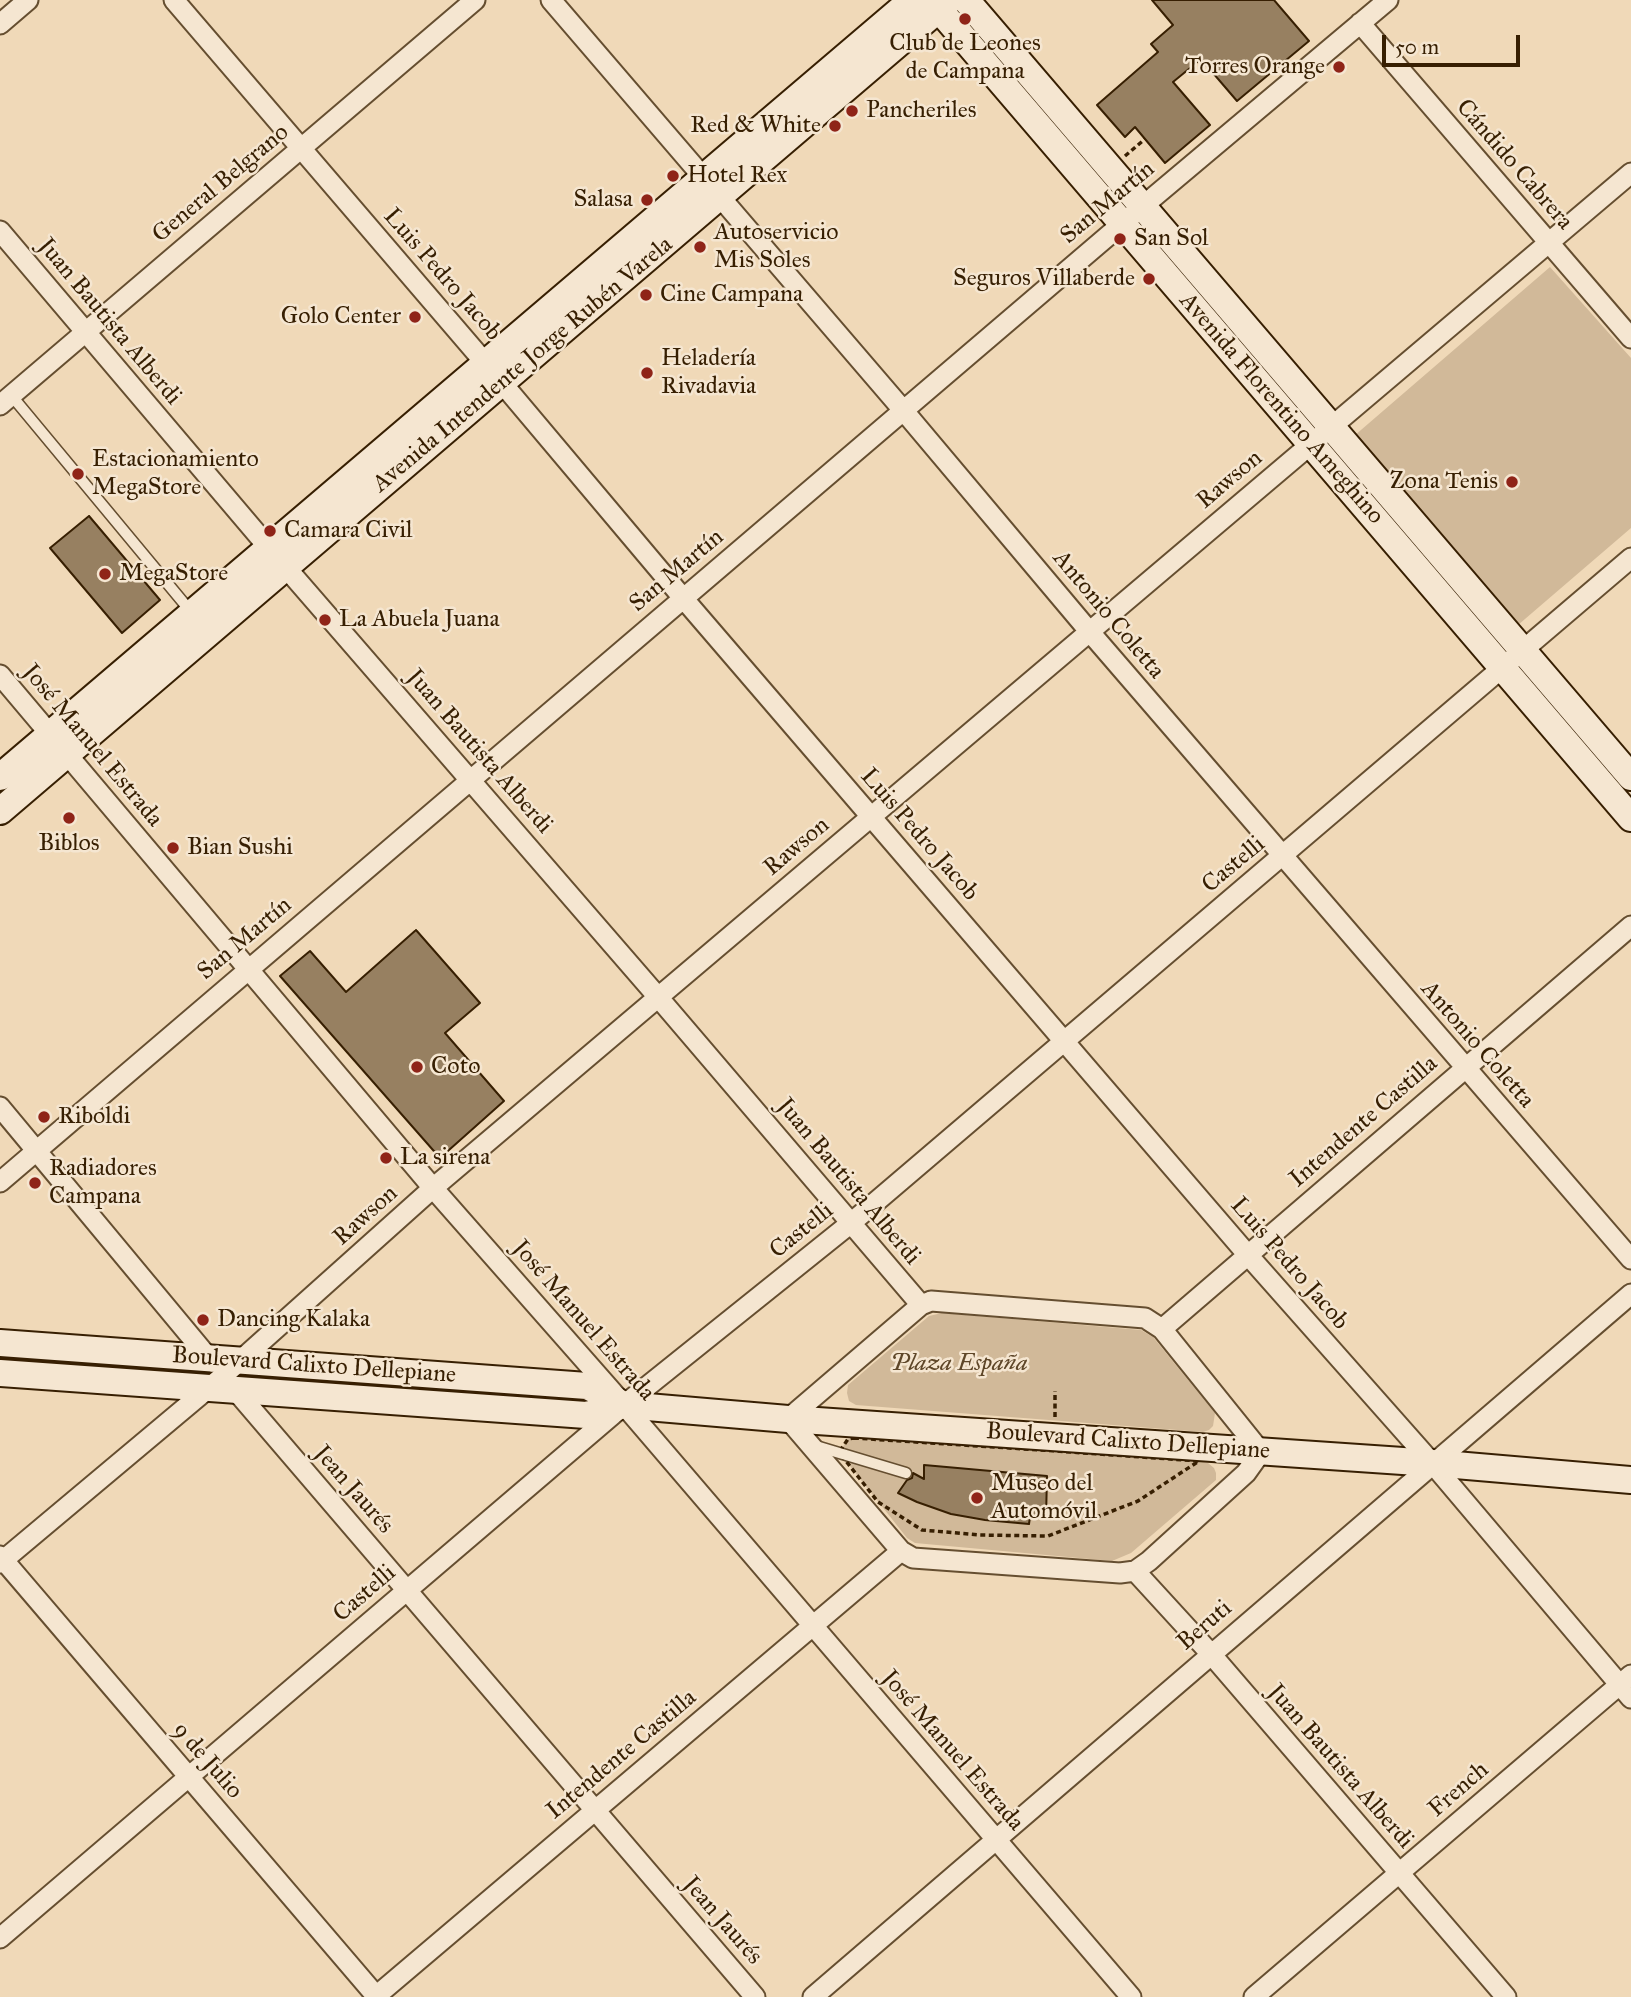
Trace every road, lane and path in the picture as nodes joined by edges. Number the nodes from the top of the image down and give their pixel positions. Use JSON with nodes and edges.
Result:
{"nodes":[{"id":1,"x":28,"y":0,"type":"edge"},
{"id":2,"x":174,"y":0,"type":"edge"},
{"id":3,"x":475,"y":0,"type":"edge"},
{"id":4,"x":551,"y":0,"type":"edge"},
{"id":5,"x":912,"y":0,"type":"edge"},
{"id":6,"x":966,"y":0,"type":"edge"},
{"id":7,"x":1388,"y":0,"type":"edge"},
{"id":8,"x":940,"y":3,"type":"edge"},
{"id":9,"x":1360,"y":23,"type":"junction"},
{"id":10,"x":0,"y":24,"type":"edge"},
{"id":11,"x":301,"y":148,"type":"junction"},
{"id":12,"x":1631,"y":173,"type":"edge"},
{"id":13,"x":711,"y":188,"type":"junction"},
{"id":14,"x":1143,"y":206,"type":"junction"},
{"id":15,"x":1122,"y":223,"type":"junction"},
{"id":16,"x":0,"y":231,"type":"edge"},
{"id":17,"x":1549,"y":242,"type":"junction"},
{"id":18,"x":85,"y":332,"type":"junction"},
{"id":19,"x":1631,"y":338,"type":"edge"},
{"id":20,"x":494,"y":373,"type":"junction"},
{"id":21,"x":6,"y":400,"type":"edge"},
{"id":22,"x":903,"y":410,"type":"junction"},
{"id":23,"x":1331,"y":426,"type":"junction"},
{"id":24,"x":1311,"y":444,"type":"junction"},
{"id":25,"x":277,"y":557,"type":"junction"},
{"id":26,"x":1631,"y":558,"type":"edge"},
{"id":27,"x":683,"y":598,"type":"junction"},
{"id":28,"x":192,"y":613,"type":"junction"},
{"id":29,"x":1089,"y":631,"type":"junction"},
{"id":30,"x":1523,"y":650,"type":"junction"},
{"id":31,"x":1503,"y":667,"type":"junction"},
{"id":32,"x":0,"y":675,"type":"edge"},
{"id":33,"x":59,"y":744,"type":"junction"},
{"id":34,"x":0,"y":777,"type":"edge"},
{"id":35,"x":1631,"y":777,"type":"edge"},
{"id":36,"x":471,"y":779,"type":"junction"},
{"id":37,"x":0,"y":811,"type":"edge"},
{"id":38,"x":871,"y":816,"type":"junction"},
{"id":39,"x":1631,"y":818,"type":"edge"},
{"id":40,"x":1282,"y":855,"type":"junction"},
{"id":41,"x":1631,"y":926,"type":"edge"},
{"id":42,"x":247,"y":970,"type":"junction"},
{"id":43,"x":658,"y":997,"type":"junction"},
{"id":44,"x":1064,"y":1041,"type":"junction"},
{"id":45,"x":1465,"y":1068,"type":"junction"},
{"id":46,"x":0,"y":1107,"type":"edge"},
{"id":47,"x":37,"y":1150,"type":"junction"},
{"id":48,"x":0,"y":1182,"type":"edge"},
{"id":49,"x":433,"y":1188,"type":"junction"},
{"id":50,"x":851,"y":1223,"type":"junction"},
{"id":51,"x":1247,"y":1254,"type":"junction"},
{"id":52,"x":1631,"y":1259,"type":"edge"},
{"id":53,"x":1631,"y":1294,"type":"edge"},
{"id":54,"x":920,"y":1305,"type":"junction"},
{"id":55,"x":1162,"y":1329,"type":"junction"},
{"id":56,"x":0,"y":1343,"type":"edge"},
{"id":57,"x":0,"y":1373,"type":"edge"},
{"id":58,"x":223,"y":1374,"type":"junction"},
{"id":59,"x":1055,"y":1391,"type":"dead end"},
{"id":60,"x":624,"y":1405,"type":"junction"},
{"id":61,"x":788,"y":1419,"type":"junction"},
{"id":62,"x":1045,"y":1420,"type":"dead end"},
{"id":63,"x":810,"y":1444,"type":"junction"},
{"id":64,"x":1261,"y":1451,"type":"junction"},
{"id":65,"x":1199,"y":1461,"type":"dead end"},
{"id":66,"x":1432,"y":1463,"type":"junction"},
{"id":67,"x":906,"y":1473,"type":"dead end"},
{"id":68,"x":1631,"y":1480,"type":"edge"},
{"id":69,"x":878,"y":1502,"type":"dead end"},
{"id":70,"x":922,"y":1530,"type":"junction"},
{"id":71,"x":981,"y":1535,"type":"junction"},
{"id":72,"x":918,"y":1537,"type":"dead end"},
{"id":73,"x":980,"y":1542,"type":"dead end"},
{"id":74,"x":901,"y":1551,"type":"junction"},
{"id":75,"x":1,"y":1560,"type":"edge"},
{"id":76,"x":1135,"y":1571,"type":"junction"},
{"id":77,"x":407,"y":1590,"type":"junction"},
{"id":78,"x":813,"y":1626,"type":"junction"},
{"id":79,"x":1211,"y":1654,"type":"junction"},
{"id":80,"x":1627,"y":1686,"type":"edge"},
{"id":81,"x":189,"y":1777,"type":"junction"},
{"id":82,"x":595,"y":1810,"type":"junction"},
{"id":83,"x":996,"y":1839,"type":"junction"},
{"id":84,"x":1399,"y":1873,"type":"junction"},
{"id":85,"x":0,"y":1938,"type":"edge"},
{"id":86,"x":377,"y":1997,"type":"edge"},
{"id":87,"x":755,"y":1997,"type":"edge"},
{"id":88,"x":813,"y":1997,"type":"edge"},
{"id":89,"x":1131,"y":1997,"type":"edge"},
{"id":90,"x":1254,"y":1997,"type":"edge"},
{"id":91,"x":1506,"y":1997,"type":"edge"}],
"edges":[{"from":1,"to":10,"type":"street"},
{"from":2,"to":11,"type":"street","name":"Luis Pedro Jacob"},
{"from":3,"to":11,"type":"street","name":"General Belgrano"},
{"from":4,"to":13,"type":"street","name":"Antonio Coletta"},
{"from":5,"to":13,"type":"main road","name":"Avenida Intendente Jorge Rubén Varela"},
{"from":6,"to":14,"type":"main road","name":"Avenida Florentino Ameghino"},
{"from":7,"to":9,"type":"street","name":"San Martín"},
{"from":8,"to":13,"type":"main road","name":"Avenida Intendente Jorge Rubén Varela"},
{"from":8,"to":15,"type":"main road","name":"Avenida Florentino Ameghino"},
{"from":9,"to":14,"type":"street","name":"San Martín"},
{"from":9,"to":17,"type":"street","name":"Cándido Cabrera"},
{"from":11,"to":18,"type":"street","name":"General Belgrano"},
{"from":11,"to":20,"type":"street","name":"Luis Pedro Jacob"},
{"from":12,"to":17,"type":"street","name":"Rawson"},
{"from":13,"to":20,"type":"main road","name":"Avenida Intendente Jorge Rubén Varela"},
{"from":13,"to":22,"type":"street","name":"Antonio Coletta"},
{"from":14,"to":15,"type":"street","name":"San Martín"},
{"from":14,"to":23,"type":"main road","name":"Avenida Florentino Ameghino"},
{"from":15,"to":22,"type":"street","name":"San Martín"},
{"from":15,"to":24,"type":"main road","name":"Avenida Florentino Ameghino"},
{"from":16,"to":18,"type":"street","name":"Juan Bautista Alberdi"},
{"from":17,"to":19,"type":"street","name":"Cándido Cabrera"},
{"from":17,"to":23,"type":"street","name":"Rawson"},
{"from":18,"to":21,"type":"street","name":"General Belgrano"},
{"from":18,"to":25,"type":"street","name":"Juan Bautista Alberdi"},
{"from":20,"to":25,"type":"main road","name":"Avenida Intendente Jorge Rubén Varela"},
{"from":20,"to":27,"type":"street","name":"Luis Pedro Jacob"},
{"from":21,"to":28,"type":"lane"},
{"from":22,"to":27,"type":"street","name":"San Martín"},
{"from":22,"to":29,"type":"street","name":"Antonio Coletta"},
{"from":23,"to":24,"type":"street","name":"Rawson"},
{"from":23,"to":30,"type":"main road","name":"Avenida Florentino Ameghino"},
{"from":24,"to":29,"type":"street","name":"Rawson"},
{"from":24,"to":31,"type":"main road","name":"Avenida Florentino Ameghino"},
{"from":25,"to":28,"type":"main road","name":"Avenida Intendente Jorge Rubén Varela"},
{"from":25,"to":33,"type":"main road","name":"Avenida Intendente Jorge Rubén Varela"},
{"from":25,"to":36,"type":"street","name":"Juan Bautista Alberdi"},
{"from":26,"to":30,"type":"street","name":"Castelli"},
{"from":27,"to":36,"type":"street","name":"San Martín"},
{"from":27,"to":38,"type":"street","name":"Luis Pedro Jacob"},
{"from":28,"to":33,"type":"main road","name":"Avenida Intendente Jorge Rubén Varela"},
{"from":29,"to":38,"type":"street","name":"Rawson"},
{"from":29,"to":40,"type":"street","name":"Antonio Coletta"},
{"from":30,"to":31,"type":"street","name":"Castelli"},
{"from":30,"to":35,"type":"main road","name":"Avenida Florentino Ameghino"},
{"from":31,"to":39,"type":"main road","name":"Avenida Florentino Ameghino"},
{"from":31,"to":40,"type":"street","name":"Castelli"},
{"from":32,"to":33,"type":"street","name":"José Manuel Estrada"},
{"from":33,"to":34,"type":"main road","name":"Avenida Intendente Jorge Rubén Varela"},
{"from":33,"to":37,"type":"main road","name":"Avenida Intendente Jorge Rubén Varela"},
{"from":33,"to":42,"type":"street","name":"José Manuel Estrada"},
{"from":36,"to":42,"type":"street","name":"San Martín"},
{"from":36,"to":43,"type":"street","name":"Juan Bautista Alberdi"},
{"from":38,"to":43,"type":"street","name":"Rawson"},
{"from":38,"to":44,"type":"street","name":"Luis Pedro Jacob"},
{"from":40,"to":44,"type":"street","name":"Castelli"},
{"from":40,"to":45,"type":"street","name":"Antonio Coletta"},
{"from":41,"to":45,"type":"street","name":"Intendente Castilla"},
{"from":42,"to":47,"type":"street","name":"San Martín"},
{"from":42,"to":49,"type":"street","name":"José Manuel Estrada"},
{"from":43,"to":49,"type":"street","name":"Rawson"},
{"from":43,"to":50,"type":"street","name":"Juan Bautista Alberdi"},
{"from":44,"to":50,"type":"street","name":"Castelli"},
{"from":44,"to":51,"type":"street","name":"Luis Pedro Jacob"},
{"from":45,"to":51,"type":"street","name":"Intendente Castilla"},
{"from":45,"to":52,"type":"street","name":"Antonio Coletta"},
{"from":46,"to":47,"type":"street","name":"Jean Jaurés"},
{"from":47,"to":48,"type":"street","name":"San Martín"},
{"from":47,"to":58,"type":"street","name":"Jean Jaurés"},
{"from":49,"to":58,"type":"street","name":"Rawson"},
{"from":49,"to":60,"type":"street","name":"José Manuel Estrada"},
{"from":50,"to":54,"type":"street","name":"Juan Bautista Alberdi"},
{"from":50,"to":60,"type":"street","name":"Castelli"},
{"from":51,"to":55,"type":"street","name":"Intendente Castilla"},
{"from":51,"to":66,"type":"street","name":"Luis Pedro Jacob"},
{"from":53,"to":66,"type":"street","name":"Beruti"},
{"from":54,"to":55,"type":"street"},
{"from":54,"to":61,"type":"street"},
{"from":55,"to":64,"type":"street"},
{"from":56,"to":58,"type":"main road","name":"Boulevard Calixto Dellepiane"},
{"from":57,"to":58,"type":"main road","name":"Boulevard Calixto Dellepiane"},
{"from":58,"to":60,"type":"main road","name":"Boulevard Calixto Dellepiane"},
{"from":58,"to":75,"type":"street","name":"Rawson"},
{"from":58,"to":77,"type":"street","name":"Jean Jaurés"},
{"from":59,"to":62,"type":"path"},
{"from":60,"to":61,"type":"main road","name":"Boulevard Calixto Dellepiane"},
{"from":60,"to":77,"type":"street","name":"Castelli"},
{"from":60,"to":78,"type":"street","name":"José Manuel Estrada"},
{"from":61,"to":63,"type":"street"},
{"from":61,"to":64,"type":"main road","name":"Boulevard Calixto Dellepiane"},
{"from":63,"to":67,"type":"lane"},
{"from":63,"to":74,"type":"street"},
{"from":64,"to":66,"type":"main road","name":"Boulevard Calixto Dellepiane"},
{"from":64,"to":76,"type":"street"},
{"from":65,"to":71,"type":"path"},
{"from":66,"to":68,"type":"main road","name":"Boulevard Calixto Dellepiane"},
{"from":66,"to":79,"type":"street","name":"Beruti"},
{"from":66,"to":80,"type":"street","name":"Luis Pedro Jacob"},
{"from":69,"to":70,"type":"path"},
{"from":70,"to":71,"type":"path"},
{"from":70,"to":72,"type":"path"},
{"from":71,"to":73,"type":"path"},
{"from":74,"to":76,"type":"street"},
{"from":74,"to":78,"type":"street","name":"Intendente Castilla"},
{"from":75,"to":81,"type":"street","name":"9 de Julio"},
{"from":76,"to":79,"type":"street","name":"Juan Bautista Alberdi"},
{"from":77,"to":81,"type":"street","name":"Castelli"},
{"from":77,"to":82,"type":"street","name":"Jean Jaurés"},
{"from":78,"to":82,"type":"street","name":"Intendente Castilla"},
{"from":78,"to":83,"type":"street","name":"José Manuel Estrada"},
{"from":79,"to":83,"type":"street","name":"Beruti"},
{"from":79,"to":84,"type":"street","name":"Juan Bautista Alberdi"},
{"from":80,"to":84,"type":"street","name":"French"},
{"from":81,"to":85,"type":"street","name":"Castelli"},
{"from":81,"to":86,"type":"street","name":"9 de Julio"},
{"from":82,"to":86,"type":"street","name":"Intendente Castilla"},
{"from":82,"to":87,"type":"street","name":"Jean Jaurés"},
{"from":83,"to":88,"type":"street","name":"Beruti"},
{"from":83,"to":89,"type":"street","name":"José Manuel Estrada"},
{"from":84,"to":90,"type":"street","name":"French"},
{"from":84,"to":91,"type":"street","name":"Juan Bautista Alberdi"}]}
